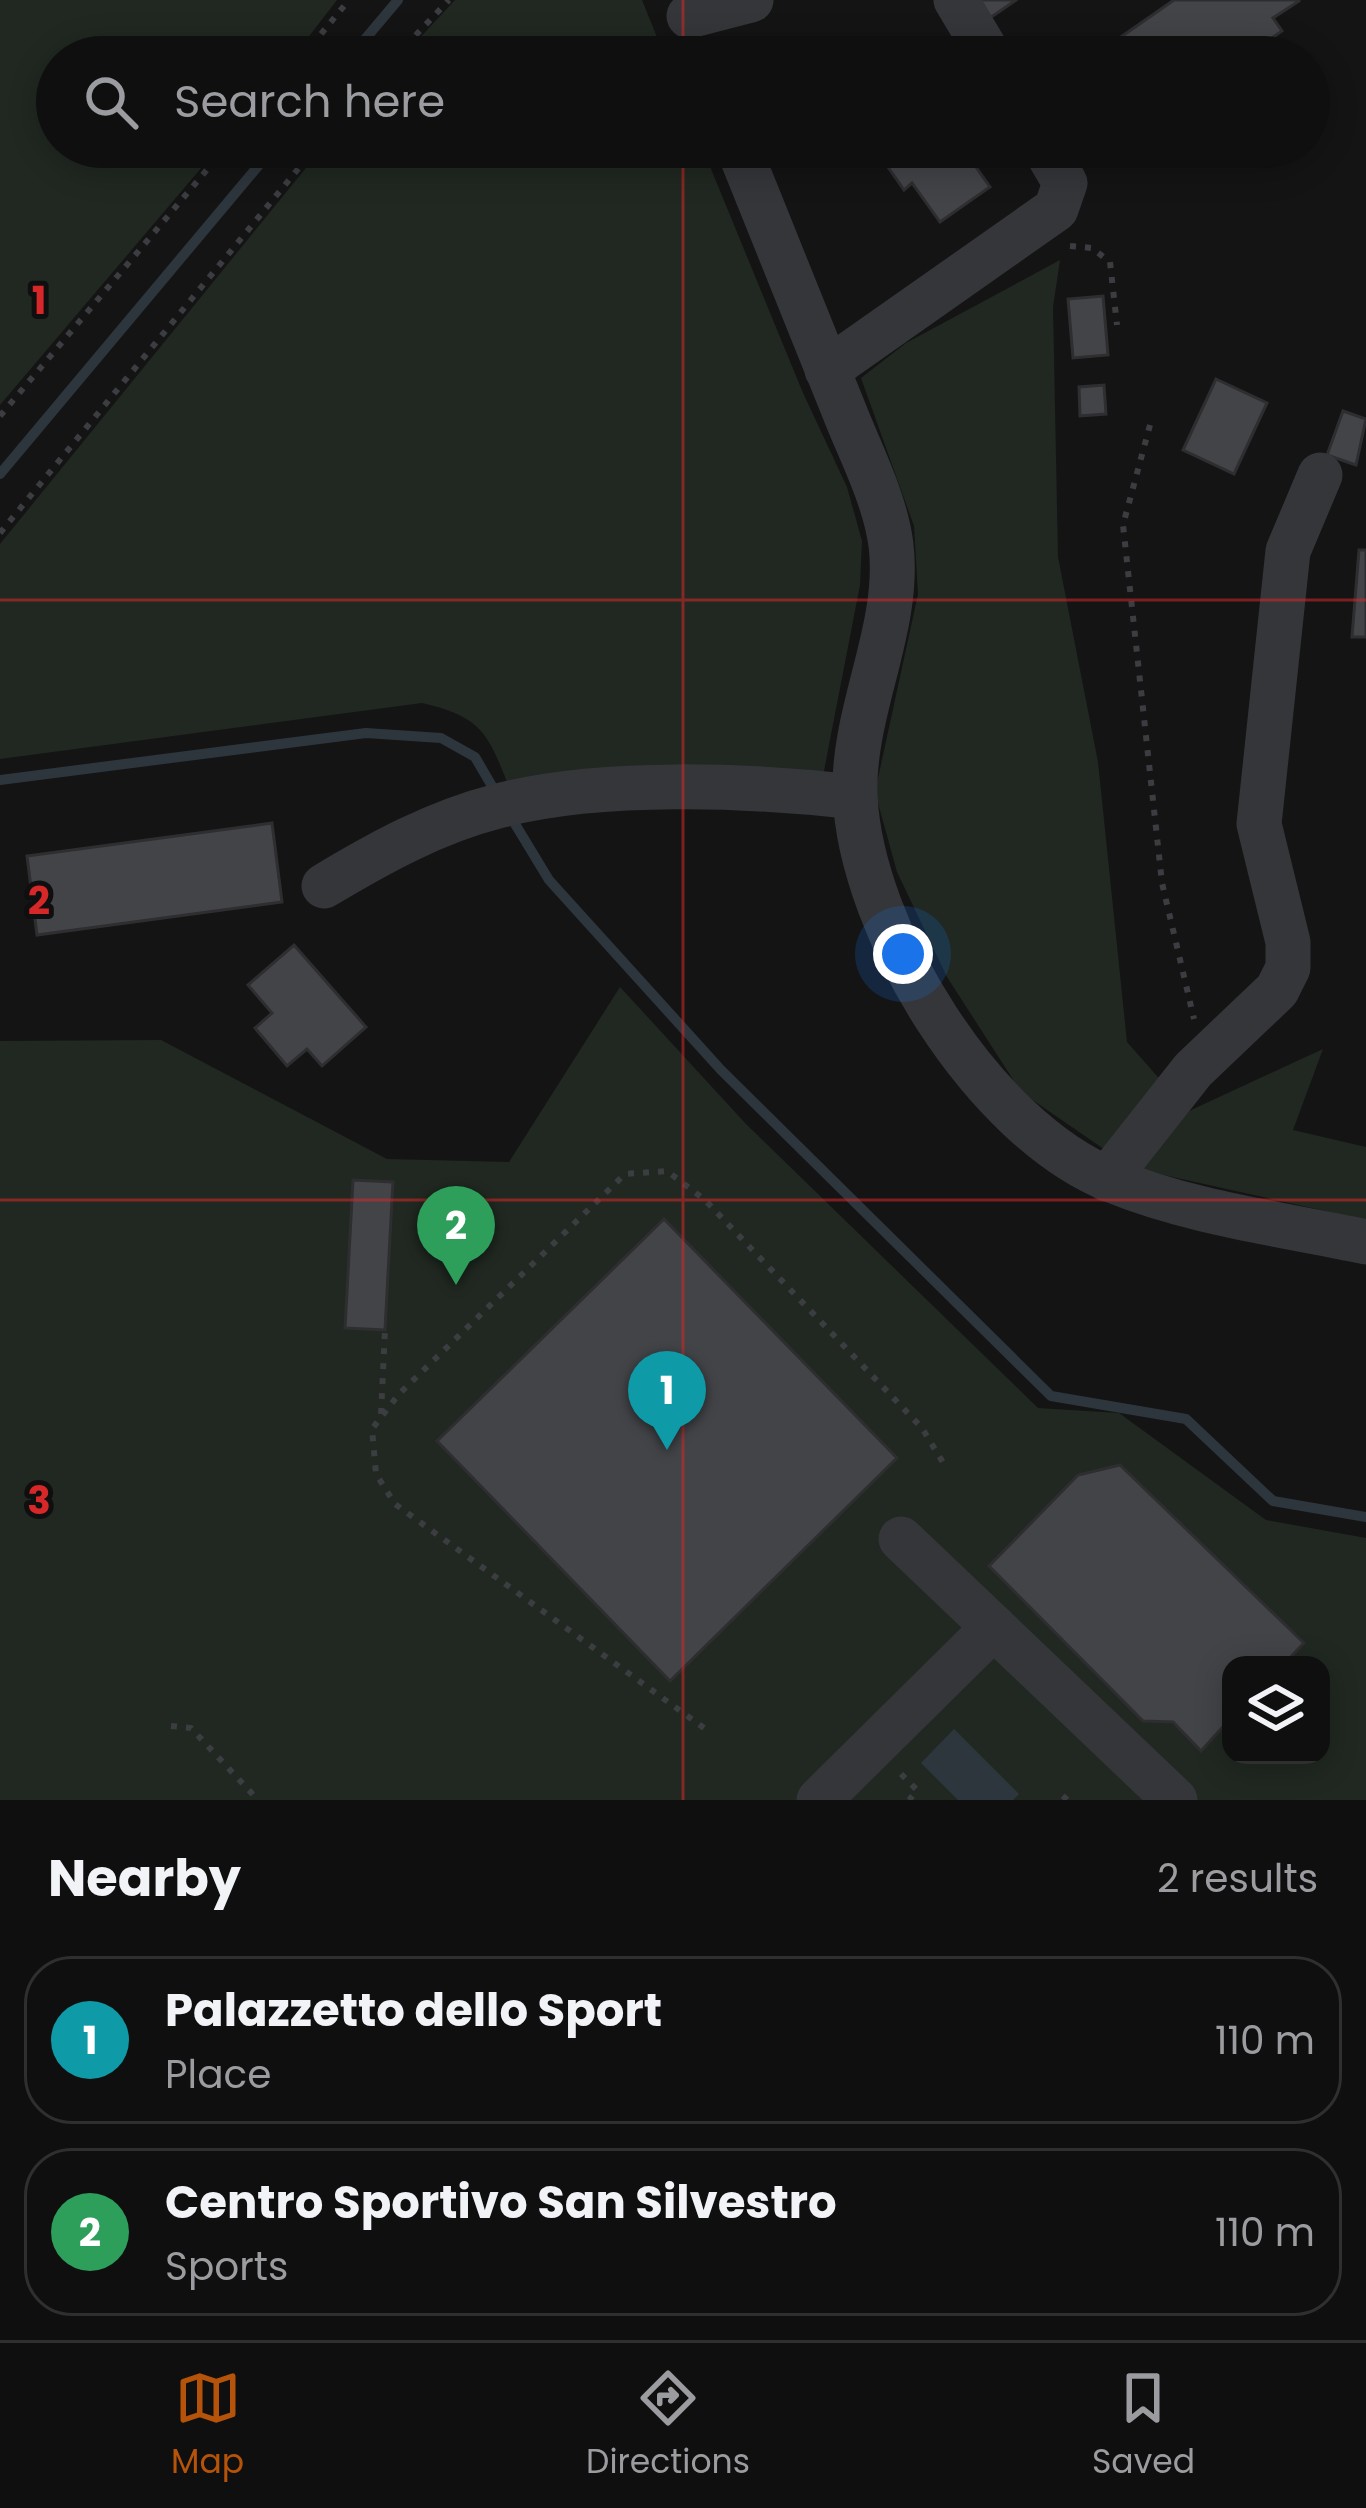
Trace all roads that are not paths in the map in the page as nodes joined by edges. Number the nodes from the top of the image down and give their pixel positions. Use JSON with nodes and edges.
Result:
{"nodes":[{"id":1,"x":751,"y":0,"type":"edge"},
{"id":2,"x":956,"y":0,"type":"edge"},
{"id":3,"x":692,"y":24,"type":"edge"},
{"id":4,"x":977,"y":36,"type":"edge"},
{"id":5,"x":746,"y":168,"type":"edge"},
{"id":6,"x":1056,"y":168,"type":"edge"},
{"id":7,"x":827,"y":370,"type":"junction"},
{"id":8,"x":1320,"y":475,"type":"dead end"},
{"id":9,"x":855,"y":797,"type":"junction"},
{"id":10,"x":324,"y":886,"type":"dead end"},
{"id":11,"x":1107,"y":1179,"type":"junction"},
{"id":12,"x":1366,"y":1242,"type":"edge"},
{"id":13,"x":901,"y":1539,"type":"dead end"},
{"id":14,"x":994,"y":1627,"type":"junction"},
{"id":15,"x":819,"y":1800,"type":"edge"},
{"id":16,"x":1175,"y":1800,"type":"edge"}],
"edges":[{"from":1,"to":3,"type":"street"},
{"from":2,"to":4,"type":"street"},
{"from":5,"to":7,"type":"street"},
{"from":6,"to":7,"type":"street"},
{"from":7,"to":9,"type":"street"},
{"from":8,"to":11,"type":"street"},
{"from":9,"to":10,"type":"street"},
{"from":9,"to":11,"type":"street"},
{"from":11,"to":12,"type":"street"},
{"from":13,"to":14,"type":"street"},
{"from":14,"to":15,"type":"street"},
{"from":14,"to":16,"type":"street"}]}
